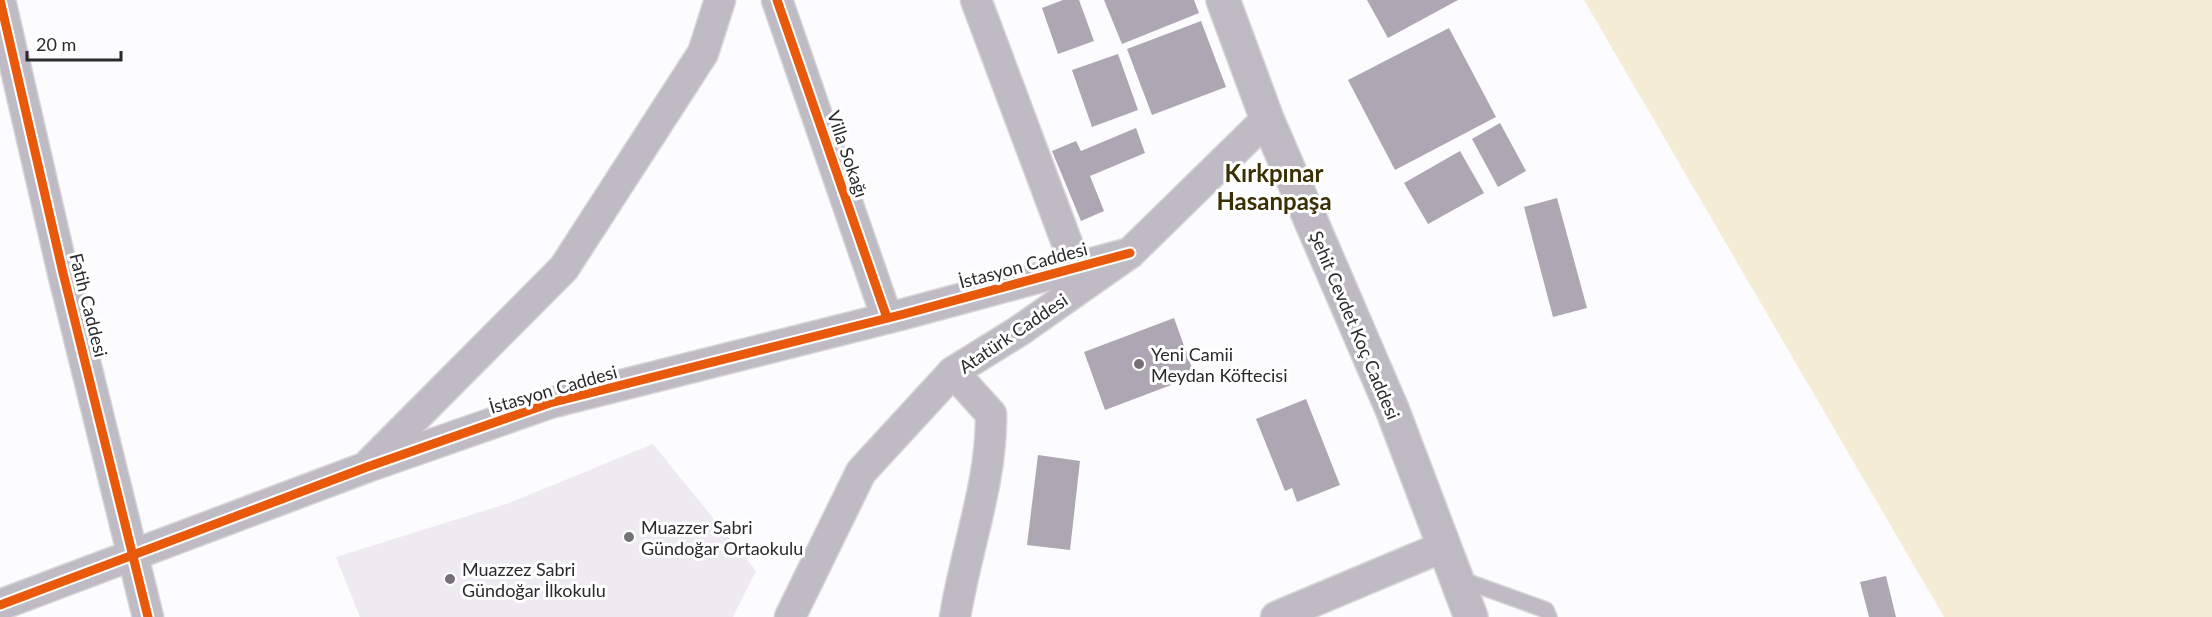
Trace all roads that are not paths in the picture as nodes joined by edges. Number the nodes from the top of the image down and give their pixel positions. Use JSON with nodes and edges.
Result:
{"nodes":[{"id":1,"x":0,"y":0,"type":"edge"},
{"id":2,"x":720,"y":0,"type":"edge"},
{"id":3,"x":777,"y":0,"type":"edge"},
{"id":4,"x":976,"y":0,"type":"edge"},
{"id":5,"x":1223,"y":0,"type":"edge"},
{"id":6,"x":1267,"y":119,"type":"junction"},
{"id":7,"x":1130,"y":253,"type":"junction"},
{"id":8,"x":1076,"y":267,"type":"junction"},
{"id":9,"x":887,"y":318,"type":"junction"},
{"id":10,"x":953,"y":372,"type":"junction"},
{"id":11,"x":367,"y":466,"type":"junction"},
{"id":12,"x":1445,"y":546,"type":"junction"},
{"id":13,"x":133,"y":555,"type":"junction"},
{"id":14,"x":1457,"y":578,"type":"junction"},
{"id":15,"x":0,"y":604,"type":"edge"},
{"id":16,"x":148,"y":617,"type":"edge"},
{"id":17,"x":790,"y":617,"type":"edge"},
{"id":18,"x":956,"y":617,"type":"edge"},
{"id":19,"x":1276,"y":617,"type":"edge"},
{"id":20,"x":1471,"y":617,"type":"edge"},
{"id":21,"x":1549,"y":617,"type":"edge"}],
"edges":[{"from":1,"to":13,"type":"street","name":"Fatih Caddesi"},
{"from":2,"to":11,"type":"street"},
{"from":3,"to":9,"type":"street","name":"Villa Sokağı"},
{"from":4,"to":8,"type":"street"},
{"from":5,"to":6,"type":"main road","name":"Şehit Cevdet Koç Caddesi"},
{"from":6,"to":7,"type":"street","name":"Atatürk Caddesi"},
{"from":6,"to":12,"type":"main road","name":"Şehit Cevdet Koç Caddesi"},
{"from":7,"to":8,"type":"street","name":"İstasyon Caddesi"},
{"from":7,"to":10,"type":"street","name":"Atatürk Caddesi"},
{"from":8,"to":9,"type":"street","name":"İstasyon Caddesi"},
{"from":9,"to":11,"type":"street","name":"İstasyon Caddesi"},
{"from":10,"to":17,"type":"street","name":"Atatürk Caddesi"},
{"from":10,"to":18,"type":"street"},
{"from":11,"to":13,"type":"street","name":"İstasyon Caddesi"},
{"from":12,"to":14,"type":"main road","name":"Şehit Cevdet Koç Caddesi"},
{"from":12,"to":19,"type":"street"},
{"from":13,"to":15,"type":"street","name":"İstasyon Caddesi"},
{"from":13,"to":16,"type":"street","name":"Fatih Caddesi"},
{"from":14,"to":20,"type":"main road","name":"Şehit Cevdet Koç Caddesi"},
{"from":14,"to":21,"type":"lane"}]}
